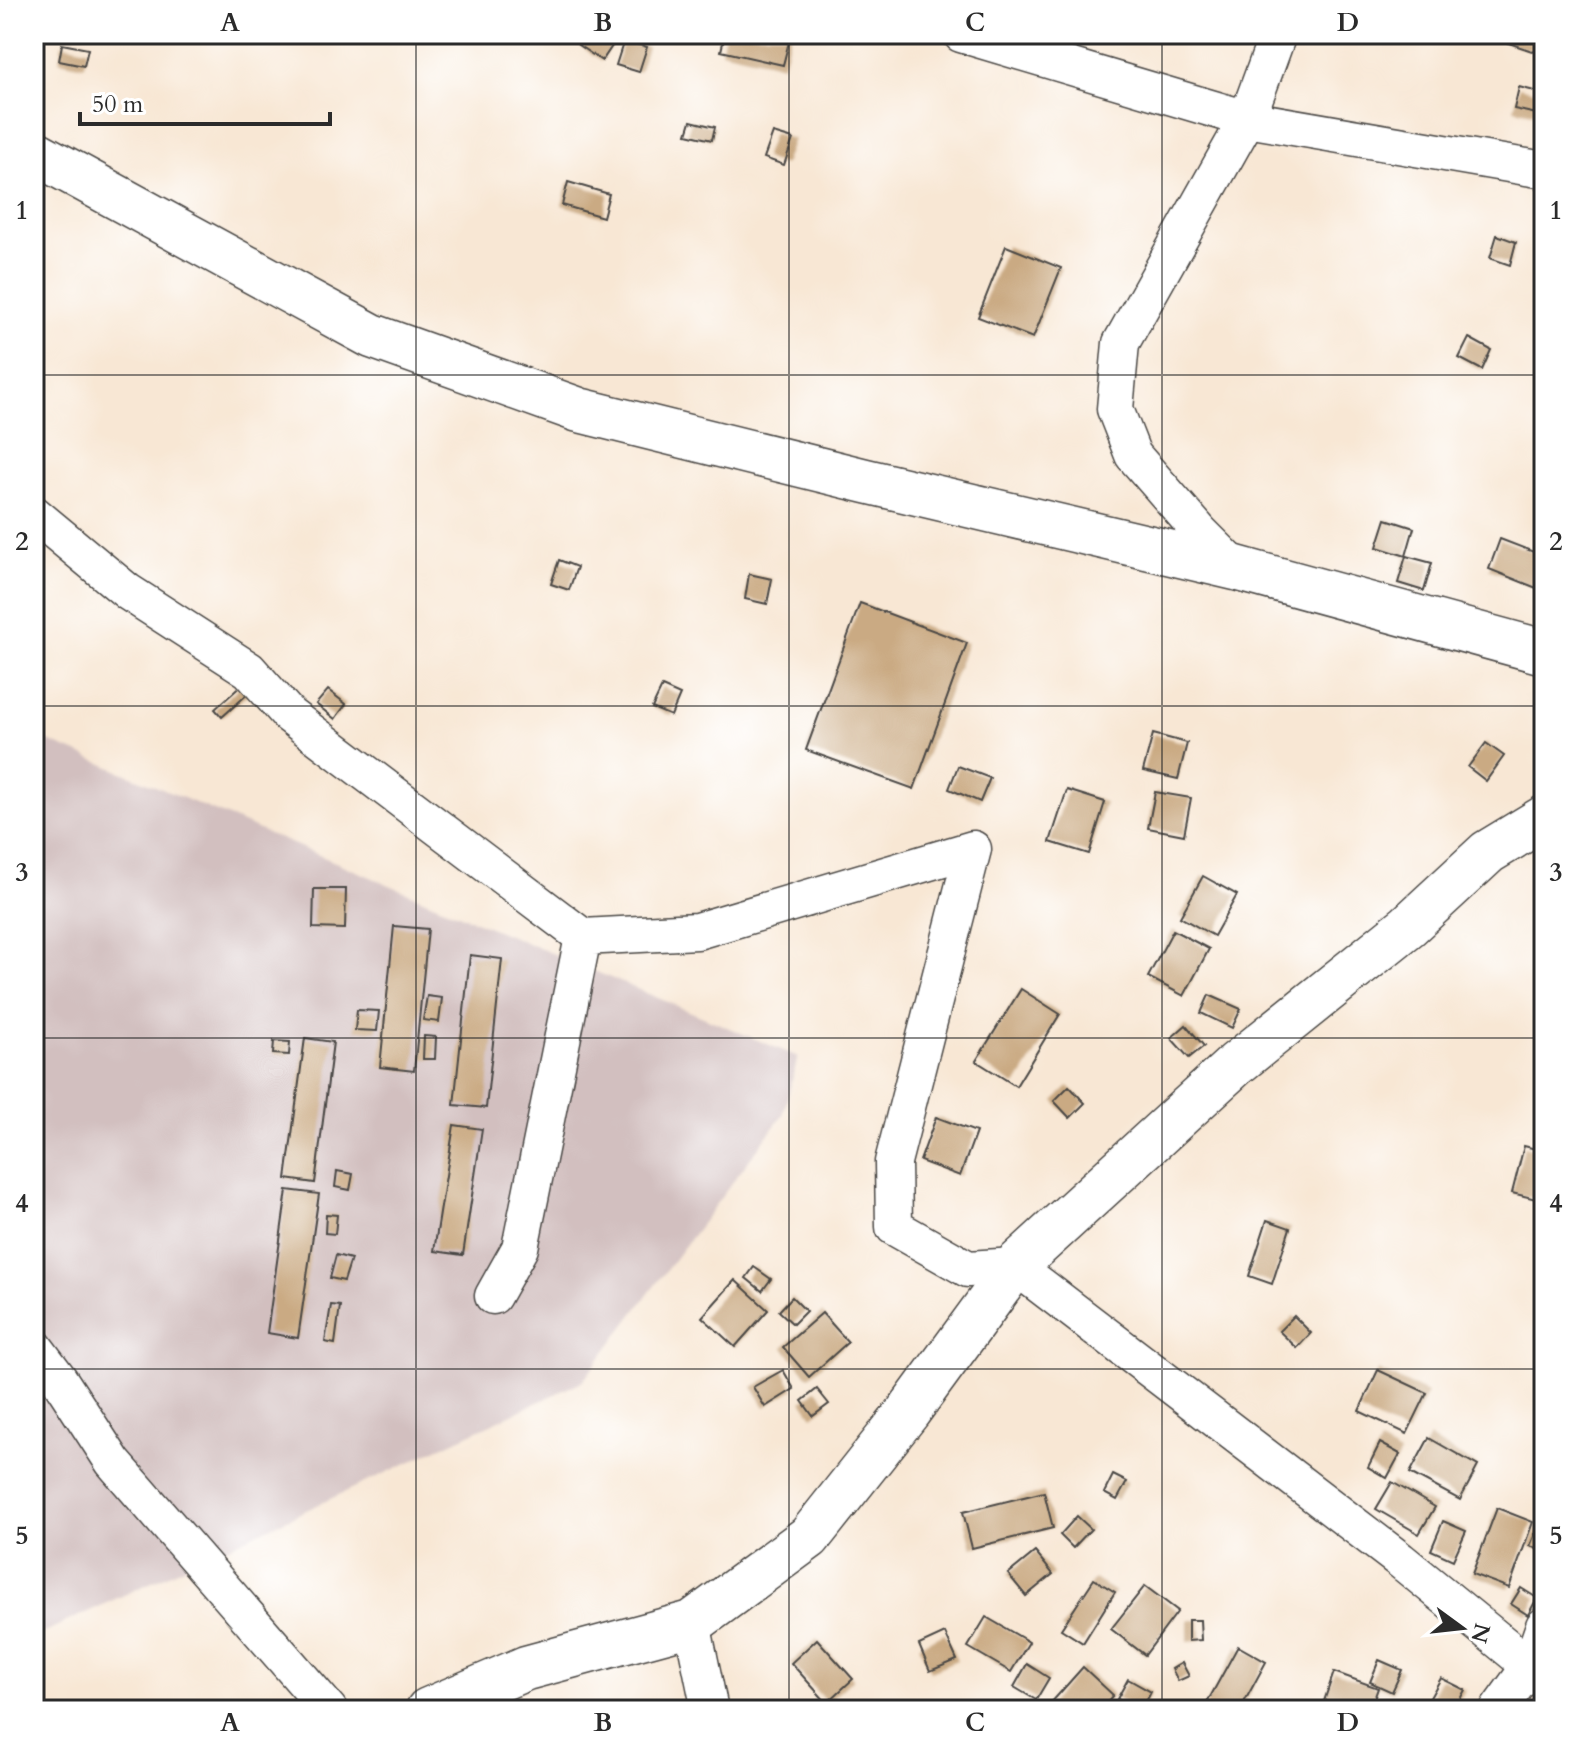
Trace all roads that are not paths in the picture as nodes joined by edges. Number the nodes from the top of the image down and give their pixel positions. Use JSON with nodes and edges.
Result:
{"nodes":[{"id":1,"x":961,"y":34,"type":"edge"},
{"id":2,"x":1278,"y":34,"type":"edge"},
{"id":3,"x":1247,"y":119,"type":"junction"},
{"id":4,"x":34,"y":152,"type":"edge"},
{"id":5,"x":1544,"y":170,"type":"edge"},
{"id":6,"x":34,"y":514,"type":"edge"},
{"id":7,"x":1236,"y":568,"type":"junction"},
{"id":8,"x":1544,"y":652,"type":"edge"},
{"id":9,"x":1544,"y":818,"type":"edge"},
{"id":10,"x":583,"y":937,"type":"junction"},
{"id":11,"x":1015,"y":1266,"type":"junction"},
{"id":12,"x":493,"y":1296,"type":"dead end"},
{"id":13,"x":34,"y":1346,"type":"edge"},
{"id":14,"x":692,"y":1623,"type":"junction"},
{"id":15,"x":1544,"y":1626,"type":"edge"},
{"id":16,"x":1537,"y":1674,"type":"edge"},
{"id":17,"x":329,"y":1710,"type":"edge"},
{"id":18,"x":428,"y":1710,"type":"edge"},
{"id":19,"x":710,"y":1710,"type":"edge"},
{"id":20,"x":1498,"y":1710,"type":"edge"}],
"edges":[{"from":1,"to":3,"type":"street"},
{"from":2,"to":3,"type":"street"},
{"from":3,"to":5,"type":"street"},
{"from":3,"to":7,"type":"street"},
{"from":4,"to":7,"type":"main road"},
{"from":6,"to":10,"type":"street"},
{"from":7,"to":8,"type":"main road"},
{"from":9,"to":11,"type":"main road"},
{"from":10,"to":11,"type":"street"},
{"from":10,"to":12,"type":"street"},
{"from":11,"to":14,"type":"main road"},
{"from":11,"to":16,"type":"street"},
{"from":13,"to":17,"type":"street"},
{"from":14,"to":18,"type":"main road"},
{"from":14,"to":19,"type":"street"},
{"from":15,"to":16,"type":"street"},
{"from":16,"to":20,"type":"street"}]}
